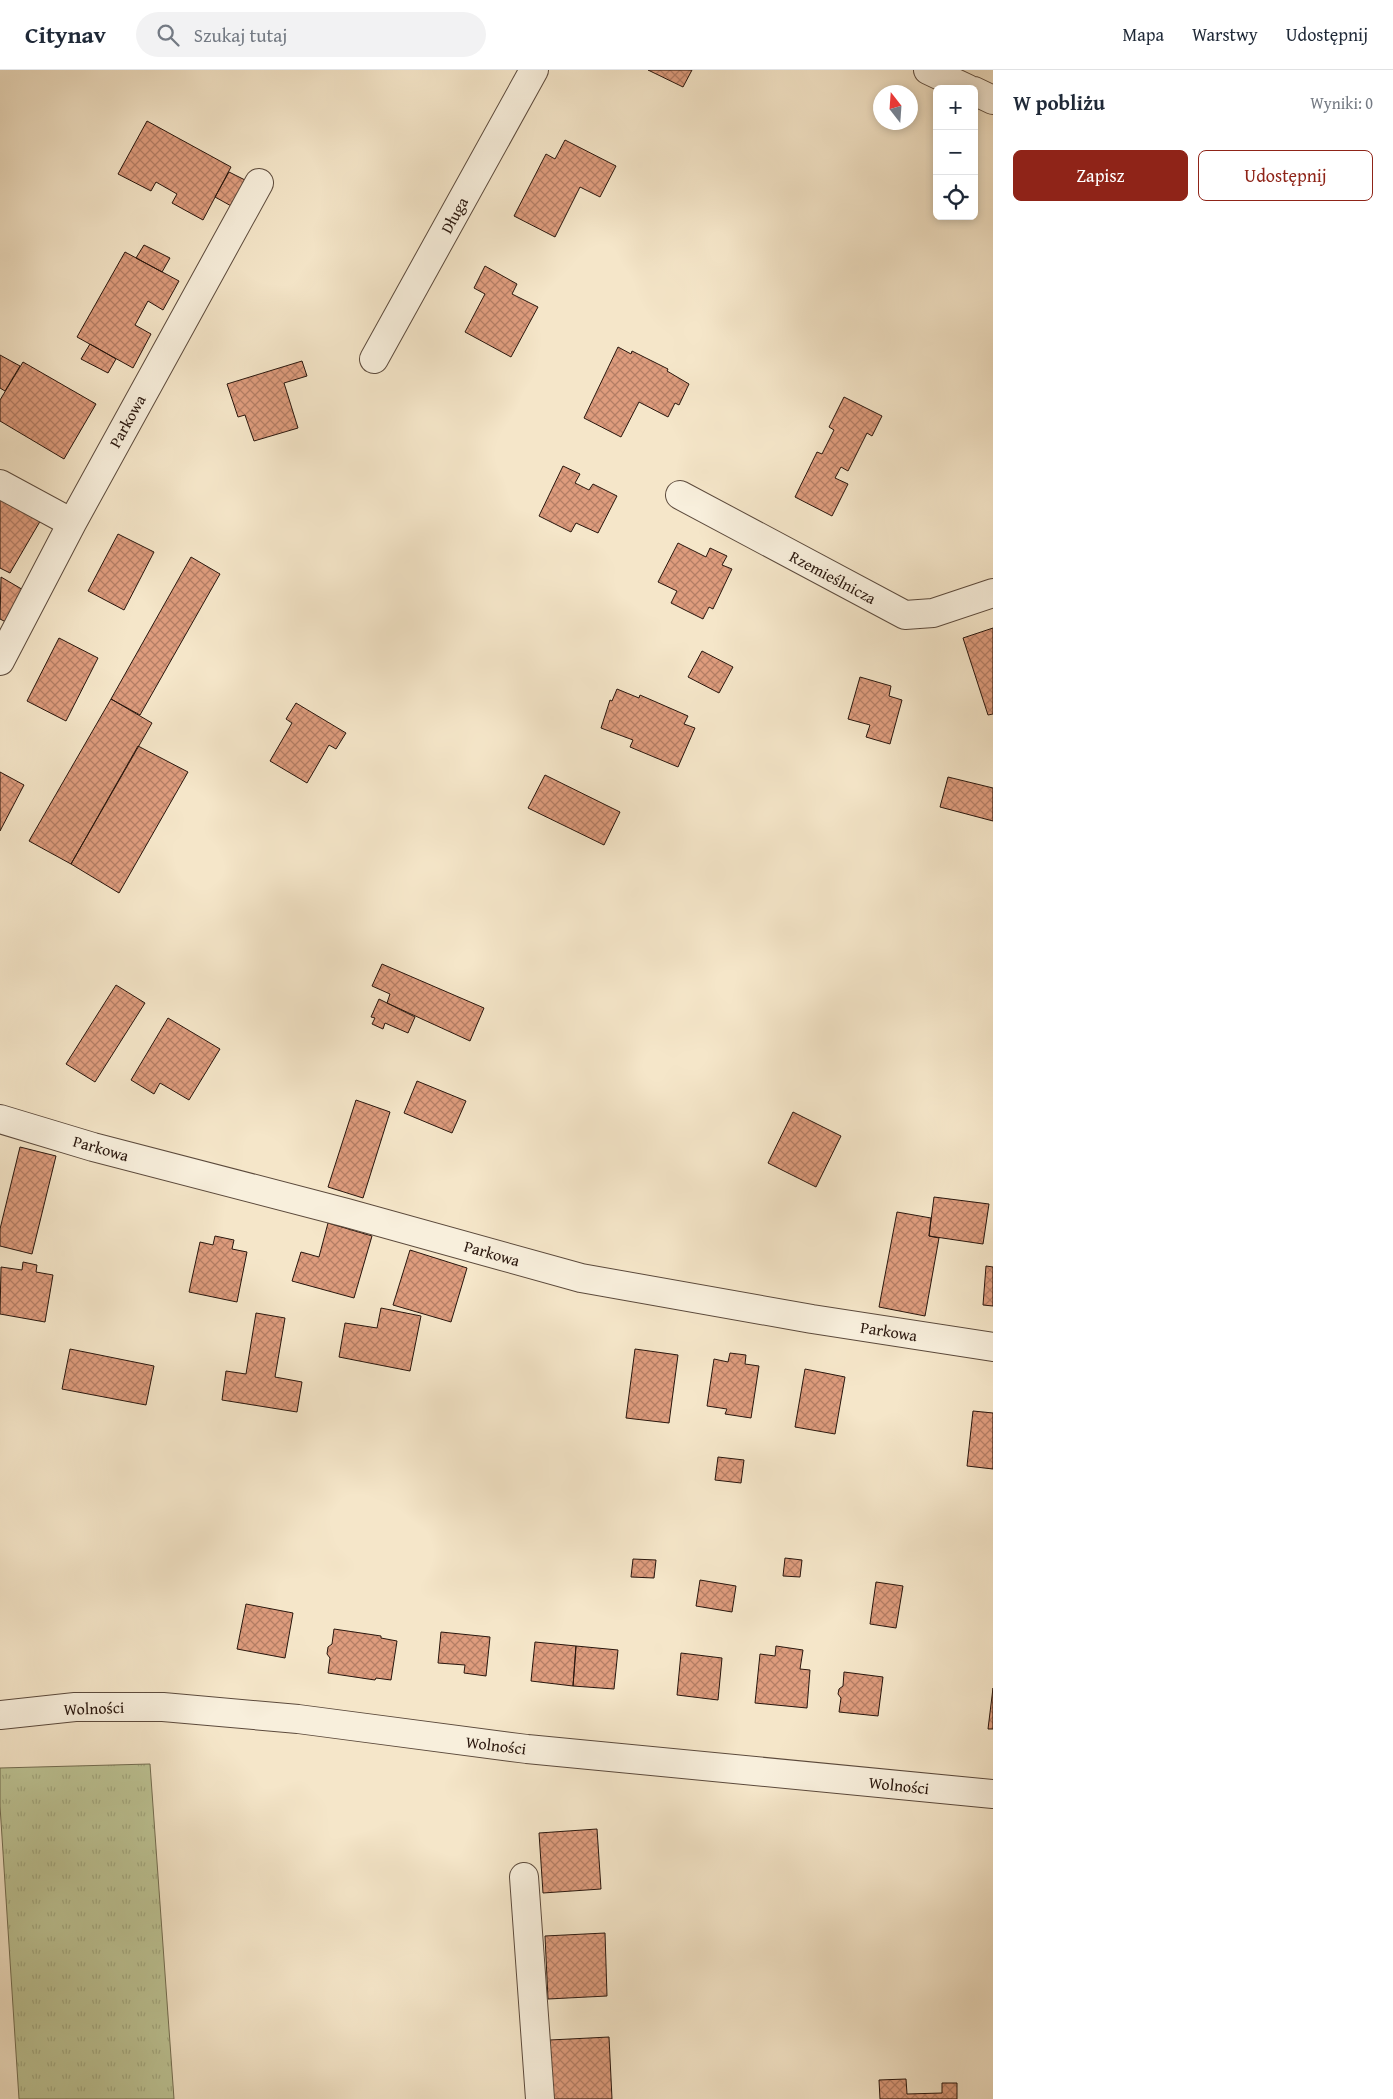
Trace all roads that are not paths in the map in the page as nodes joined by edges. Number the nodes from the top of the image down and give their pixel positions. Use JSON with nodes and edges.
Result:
{"nodes":[{"id":1,"x":534,"y":70,"type":"edge"},
{"id":2,"x":928,"y":70,"type":"edge"},
{"id":3,"x":960,"y":85,"type":"edge"},
{"id":4,"x":978,"y":94,"type":"edge"},
{"id":5,"x":993,"y":100,"type":"edge"},
{"id":6,"x":259,"y":183,"type":"dead end"},
{"id":7,"x":374,"y":359,"type":"dead end"},
{"id":8,"x":0,"y":484,"type":"edge"},
{"id":9,"x":680,"y":495,"type":"dead end"},
{"id":10,"x":72,"y":522,"type":"junction"},
{"id":11,"x":993,"y":593,"type":"edge"},
{"id":12,"x":0,"y":661,"type":"edge"},
{"id":13,"x":0,"y":1118,"type":"edge"},
{"id":14,"x":993,"y":1347,"type":"edge"},
{"id":15,"x":0,"y":1715,"type":"edge"},
{"id":16,"x":993,"y":1794,"type":"edge"},
{"id":17,"x":524,"y":1877,"type":"dead end"},
{"id":18,"x":540,"y":2099,"type":"edge"}],
"edges":[{"from":1,"to":7,"type":"street","name":"Długa"},
{"from":2,"to":3,"type":"street"},
{"from":4,"to":5,"type":"street"},
{"from":6,"to":10,"type":"street","name":"Parkowa"},
{"from":8,"to":10,"type":"street"},
{"from":9,"to":11,"type":"street","name":"Rzemieślnicza"},
{"from":10,"to":12,"type":"street","name":"Parkowa"},
{"from":13,"to":14,"type":"street","name":"Parkowa"},
{"from":15,"to":16,"type":"street","name":"Wolności"},
{"from":17,"to":18,"type":"street"}]}
